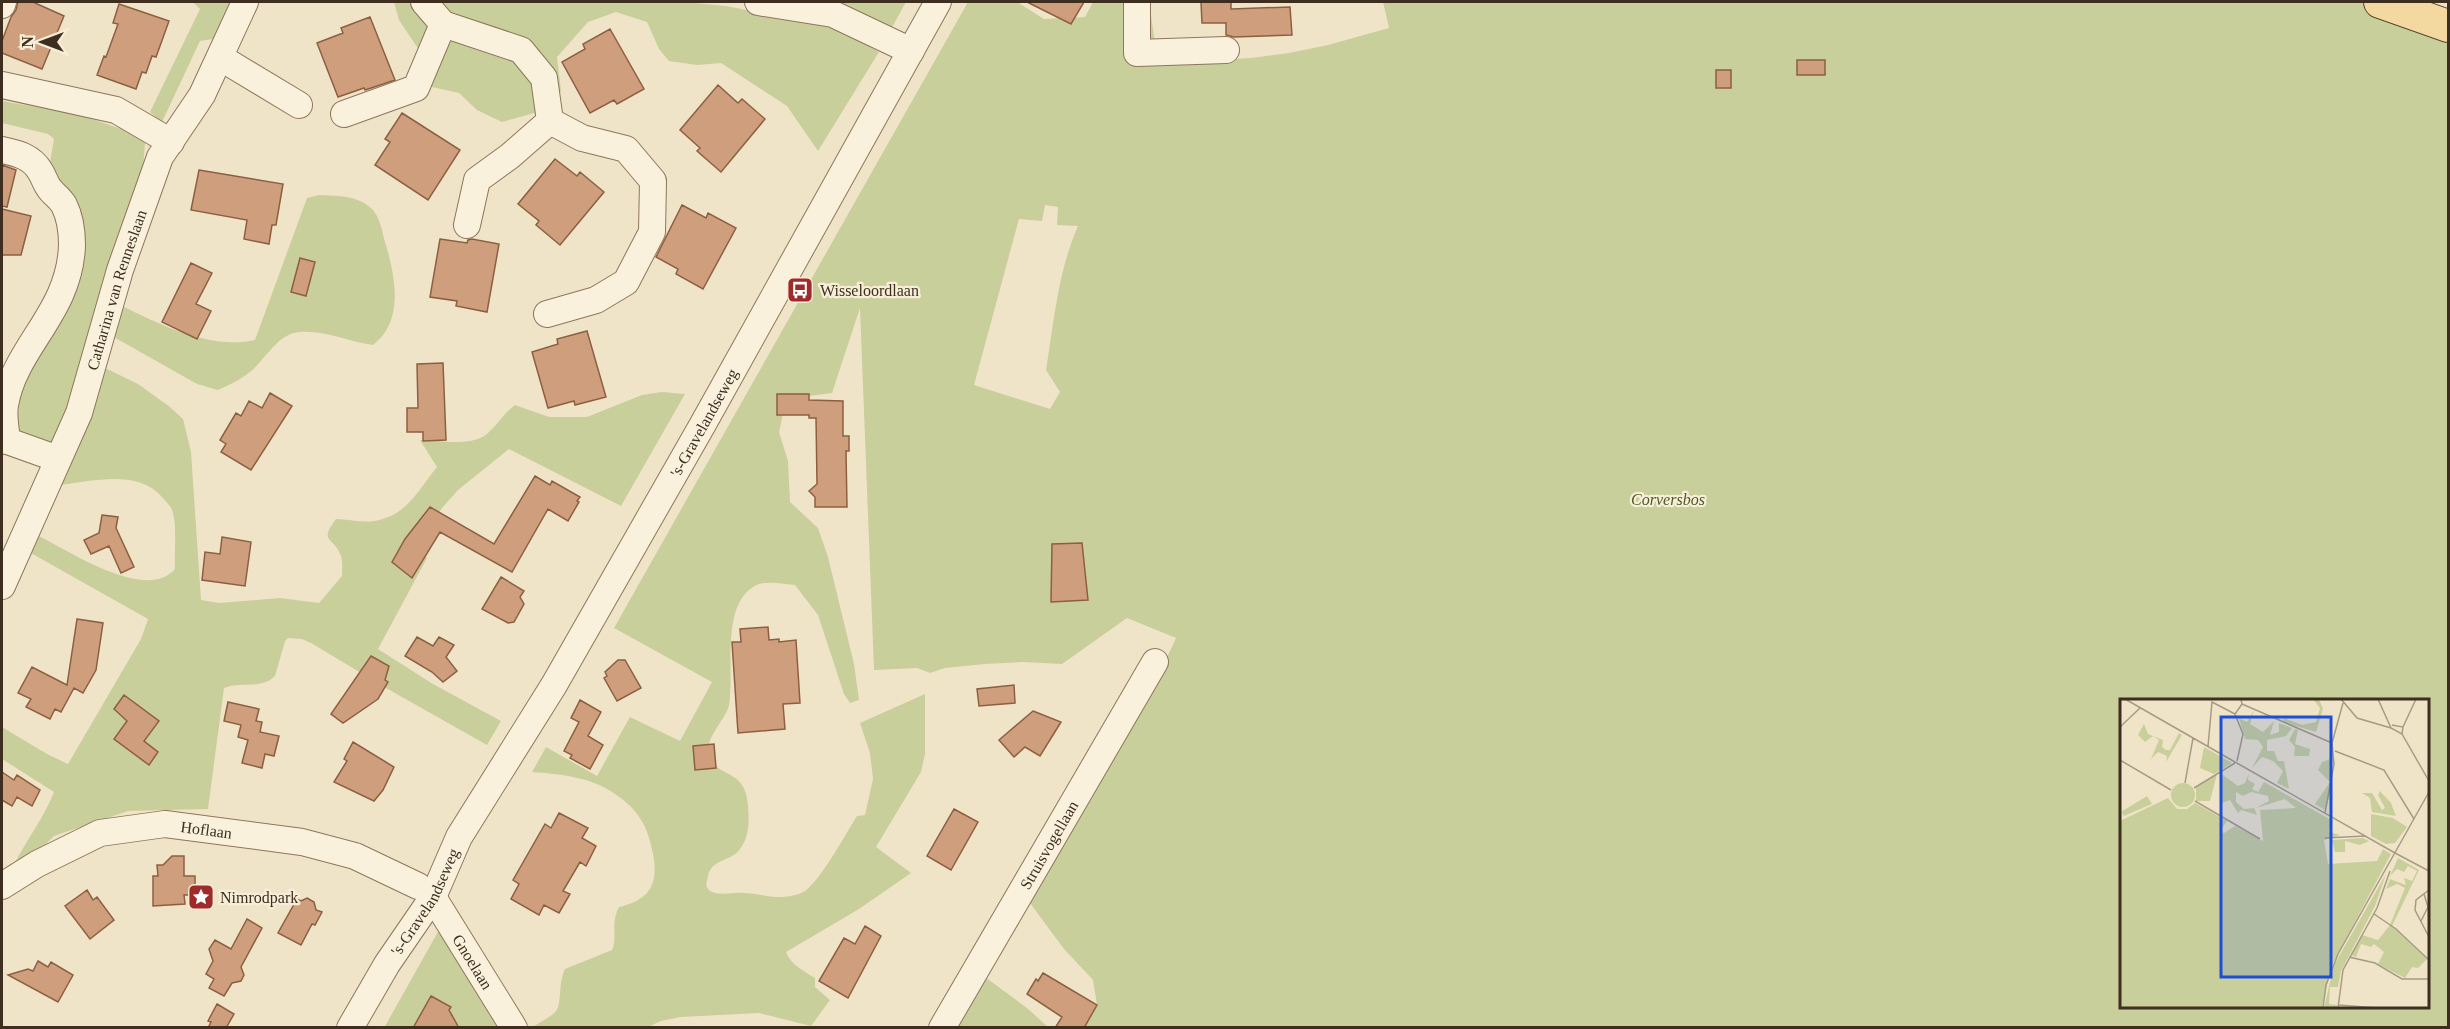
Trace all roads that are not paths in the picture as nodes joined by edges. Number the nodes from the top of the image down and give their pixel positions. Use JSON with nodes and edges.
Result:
{"nodes":[{"id":1,"x":245,"y":2,"type":"edge"},
{"id":2,"x":424,"y":2,"type":"edge"},
{"id":3,"x":758,"y":2,"type":"edge"},
{"id":4,"x":938,"y":2,"type":"edge"},
{"id":5,"x":1137,"y":2,"type":"edge"},
{"id":6,"x":2380,"y":2,"type":"edge"},
{"id":7,"x":443,"y":24,"type":"junction"},
{"id":8,"x":2448,"y":26,"type":"edge"},
{"id":9,"x":1226,"y":50,"type":"dead end"},
{"id":10,"x":911,"y":51,"type":"junction"},
{"id":11,"x":221,"y":58,"type":"junction"},
{"id":12,"x":2,"y":85,"type":"edge"},
{"id":13,"x":299,"y":105,"type":"dead end"},
{"id":14,"x":344,"y":114,"type":"dead end"},
{"id":15,"x":550,"y":121,"type":"junction"},
{"id":16,"x":171,"y":142,"type":"junction"},
{"id":17,"x":2,"y":150,"type":"edge"},
{"id":18,"x":468,"y":225,"type":"dead end"},
{"id":19,"x":547,"y":314,"type":"dead end"},
{"id":20,"x":4,"y":440,"type":"edge"},
{"id":21,"x":58,"y":459,"type":"junction"},
{"id":22,"x":2,"y":586,"type":"edge"},
{"id":23,"x":1155,"y":662,"type":"dead end"},
{"id":24,"x":2,"y":886,"type":"edge"},
{"id":25,"x":425,"y":891,"type":"junction"},
{"id":26,"x":350,"y":1028,"type":"edge"},
{"id":27,"x":514,"y":1028,"type":"edge"},
{"id":28,"x":942,"y":1028,"type":"edge"}],
"edges":[{"from":1,"to":11,"type":"street","name":"Catharina van Renneslaan"},
{"from":2,"to":7,"type":"street"},
{"from":3,"to":10,"type":"street"},
{"from":4,"to":10,"type":"street","name":"'s-Gravelandseweg"},
{"from":5,"to":9,"type":"street"},
{"from":6,"to":8,"type":"main road"},
{"from":7,"to":14,"type":"street"},
{"from":7,"to":15,"type":"street"},
{"from":10,"to":25,"type":"street","name":"'s-Gravelandseweg"},
{"from":11,"to":13,"type":"street"},
{"from":11,"to":16,"type":"street","name":"Catharina van Renneslaan"},
{"from":12,"to":16,"type":"street"},
{"from":15,"to":18,"type":"street"},
{"from":15,"to":19,"type":"street"},
{"from":16,"to":21,"type":"street","name":"Catharina van Renneslaan"},
{"from":17,"to":20,"type":"street"},
{"from":20,"to":21,"type":"street"},
{"from":21,"to":22,"type":"street","name":"Catharina van Renneslaan"},
{"from":23,"to":28,"type":"street","name":"Struisvogellaan"},
{"from":24,"to":25,"type":"street","name":"Hoflaan"},
{"from":25,"to":26,"type":"street","name":"'s-Gravelandseweg"},
{"from":25,"to":27,"type":"street","name":"Gnoelaan"}]}
